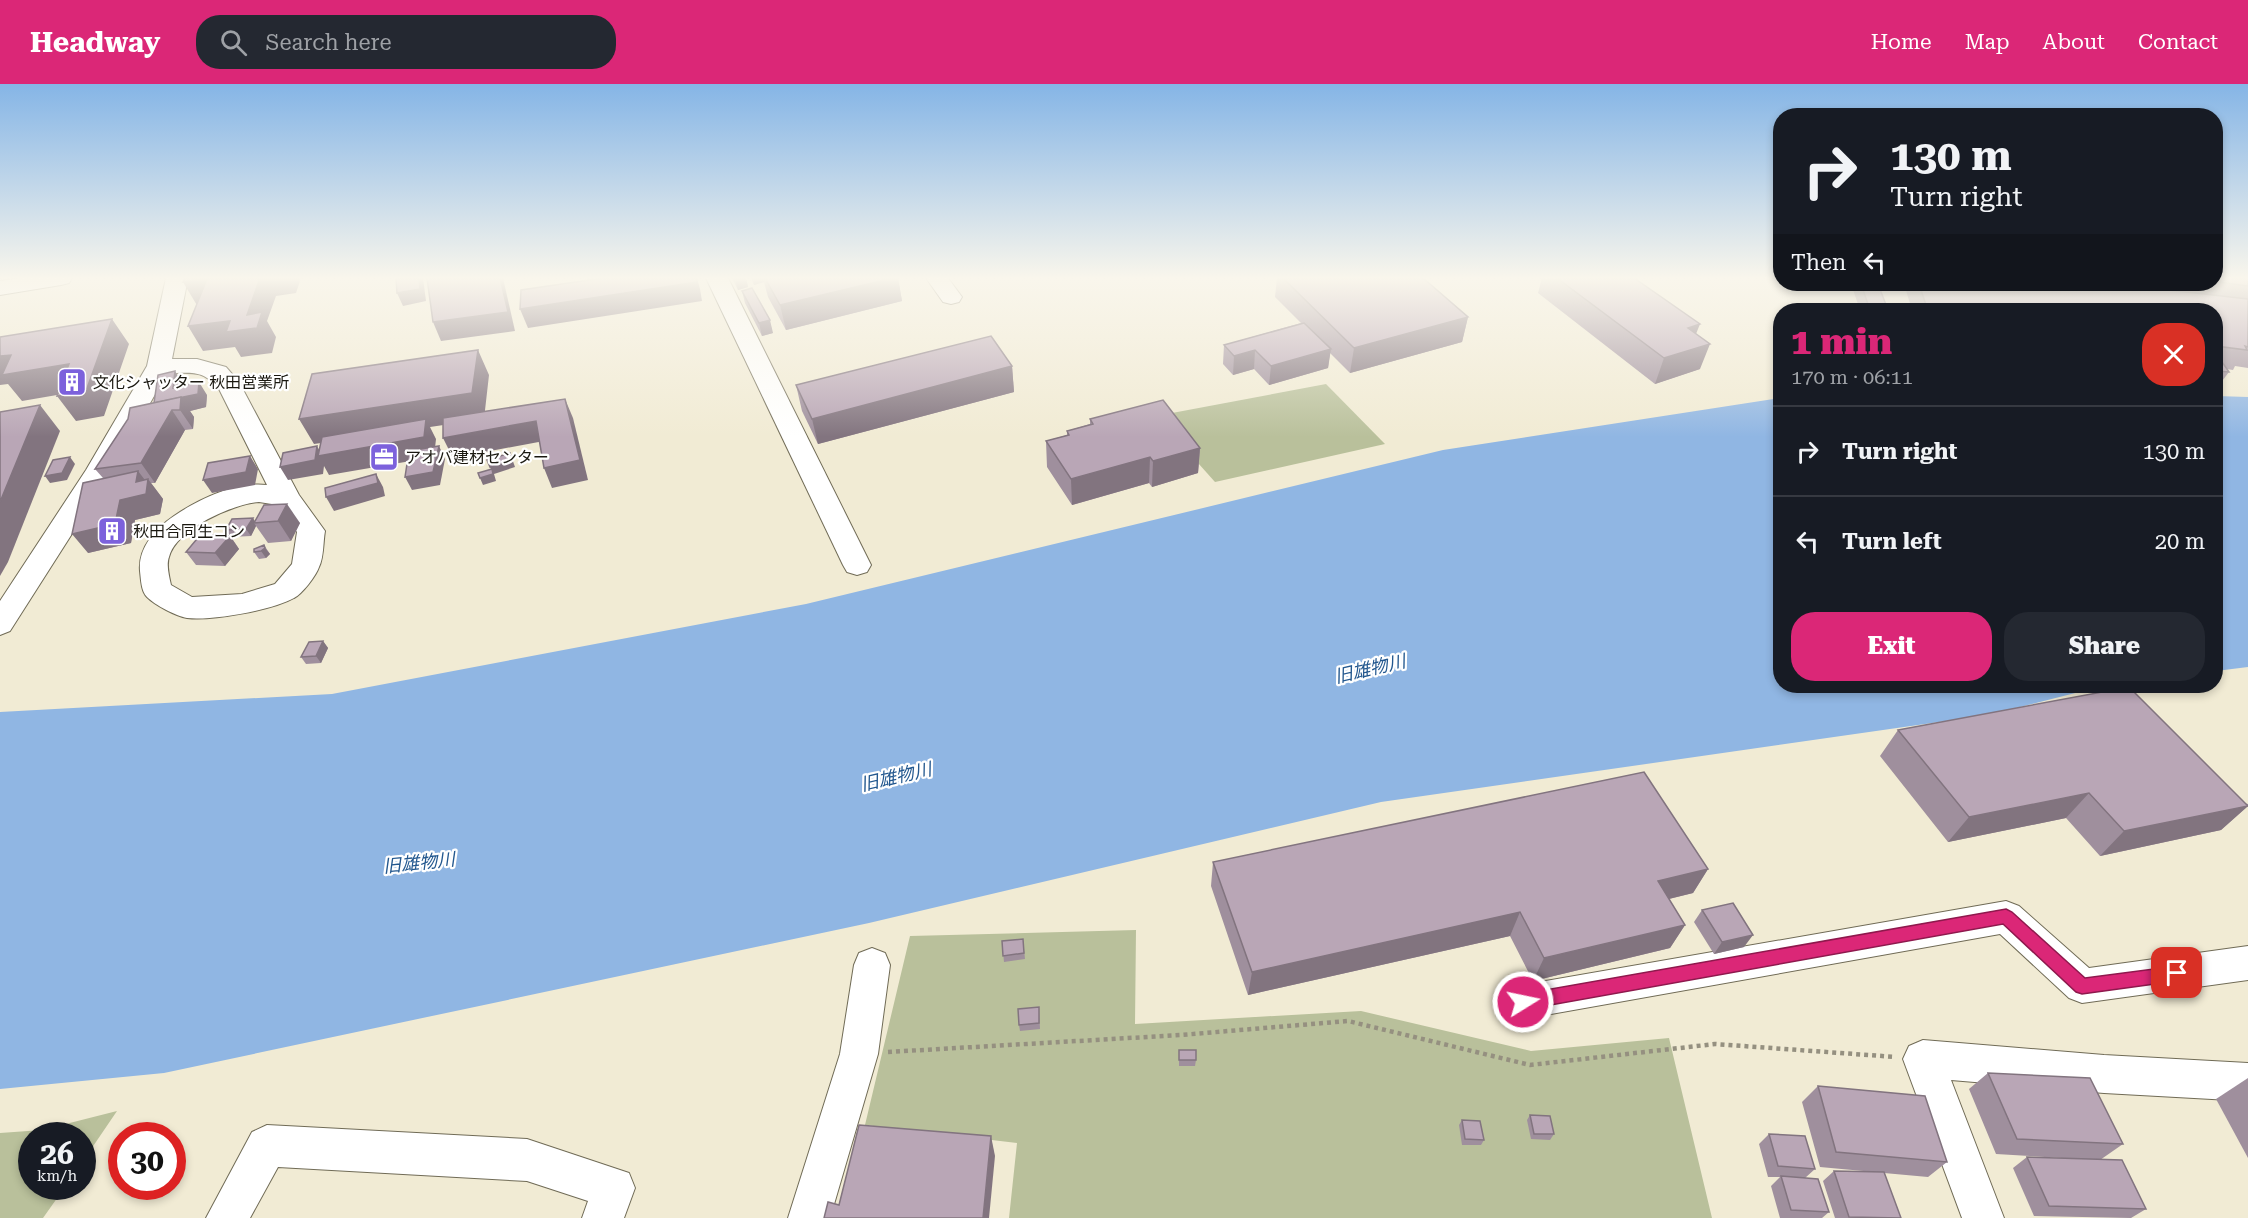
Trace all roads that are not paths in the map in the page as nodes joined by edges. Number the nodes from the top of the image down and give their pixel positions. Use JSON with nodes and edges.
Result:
{"nodes":[{"id":1,"x":166,"y":331,"type":"edge"},
{"id":2,"x":743,"y":331,"type":"edge"},
{"id":3,"x":159,"y":366,"type":"junction"},
{"id":4,"x":286,"y":498,"type":"junction"},
{"id":5,"x":857,"y":565,"type":"dead end"},
{"id":6,"x":0,"y":624,"type":"edge"},
{"id":7,"x":2248,"y":963,"type":"edge"},
{"id":8,"x":872,"y":965,"type":"dead end"},
{"id":9,"x":1523,"y":1002,"type":"dead end"},
{"id":10,"x":2248,"y":1082,"type":"edge"},
{"id":11,"x":226,"y":1218,"type":"edge"},
{"id":12,"x":603,"y":1218,"type":"edge"},
{"id":13,"x":809,"y":1218,"type":"edge"},
{"id":14,"x":1983,"y":1218,"type":"edge"}],
"edges":[{"from":1,"to":3,"type":"street"},
{"from":2,"to":5,"type":"street"},
{"from":3,"to":4,"type":"street"},
{"from":3,"to":6,"type":"street"},
{"from":4,"to":4,"type":"street"},
{"from":7,"to":9,"type":"street"},
{"from":8,"to":13,"type":"street"},
{"from":10,"to":14,"type":"street"},
{"from":11,"to":12,"type":"street"}]}
